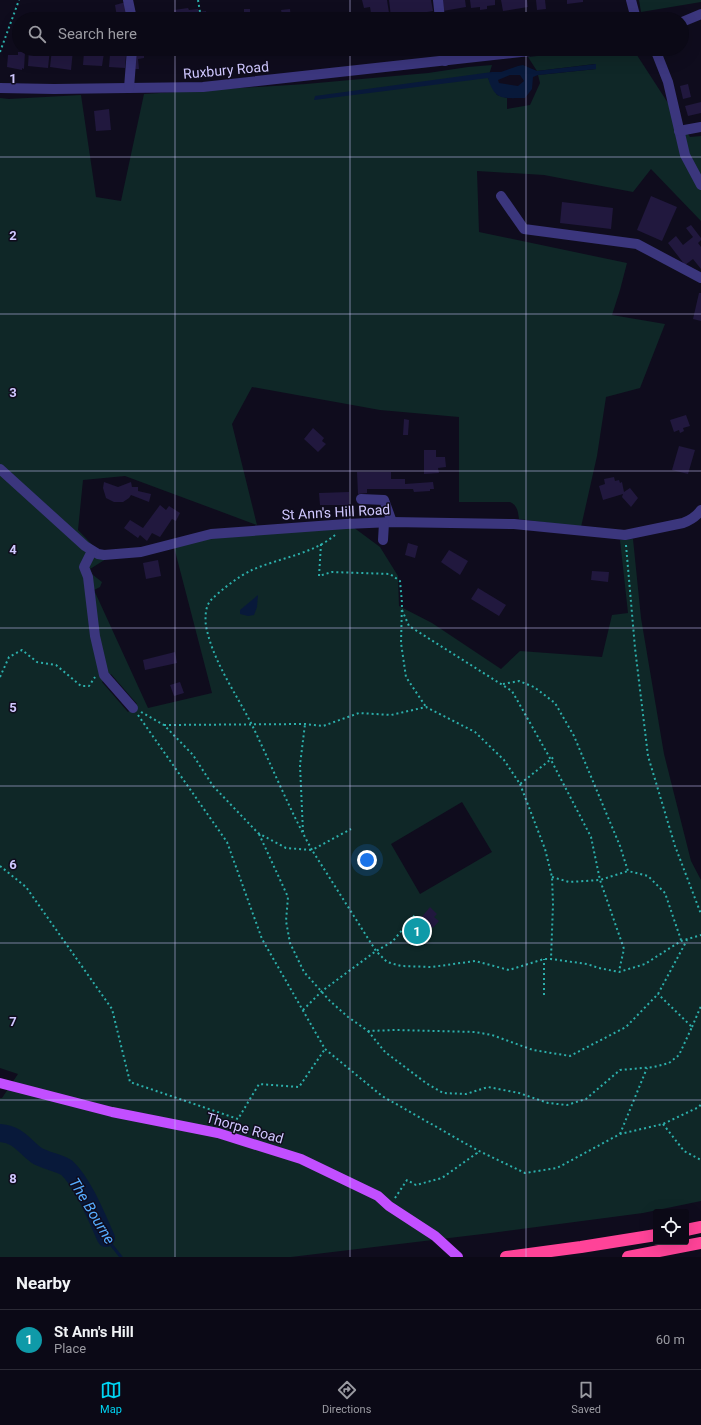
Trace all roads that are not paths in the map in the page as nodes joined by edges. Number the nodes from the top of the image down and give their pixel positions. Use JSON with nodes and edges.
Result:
{"nodes":[{"id":1,"x":128,"y":0,"type":"edge"},
{"id":2,"x":438,"y":0,"type":"edge"},
{"id":3,"x":631,"y":0,"type":"edge"},
{"id":4,"x":131,"y":12,"type":"edge"},
{"id":5,"x":439,"y":12,"type":"edge"},
{"id":6,"x":634,"y":12,"type":"edge"},
{"id":7,"x":701,"y":14,"type":"edge"},
{"id":8,"x":689,"y":19,"type":"edge"},
{"id":9,"x":132,"y":56,"type":"edge"},
{"id":10,"x":445,"y":56,"type":"edge"},
{"id":11,"x":488,"y":56,"type":"edge"},
{"id":12,"x":658,"y":56,"type":"edge"},
{"id":13,"x":445,"y":61,"type":"junction"},
{"id":14,"x":0,"y":88,"type":"edge"},
{"id":15,"x":130,"y":88,"type":"junction"},
{"id":16,"x":701,"y":127,"type":"edge"},
{"id":17,"x":679,"y":132,"type":"junction"},
{"id":18,"x":701,"y":184,"type":"edge"},
{"id":19,"x":501,"y":196,"type":"dead end"},
{"id":20,"x":701,"y":278,"type":"edge"},
{"id":21,"x":0,"y":469,"type":"edge"},
{"id":22,"x":361,"y":499,"type":"dead end"},
{"id":23,"x":701,"y":510,"type":"edge"},
{"id":24,"x":388,"y":522,"type":"junction"},
{"id":25,"x":383,"y":540,"type":"dead end"},
{"id":26,"x":92,"y":551,"type":"junction"},
{"id":27,"x":133,"y":708,"type":"road end"},
{"id":28,"x":0,"y":1083,"type":"edge"},
{"id":29,"x":701,"y":1227,"type":"edge"},
{"id":30,"x":689,"y":1229,"type":"edge"},
{"id":31,"x":653,"y":1235,"type":"edge"},
{"id":32,"x":701,"y":1243,"type":"edge"},
{"id":33,"x":458,"y":1257,"type":"edge"},
{"id":34,"x":506,"y":1257,"type":"edge"},
{"id":35,"x":628,"y":1257,"type":"edge"}],
"edges":[{"from":1,"to":4,"type":"street"},
{"from":2,"to":5,"type":"street"},
{"from":3,"to":6,"type":"street"},
{"from":7,"to":8,"type":"street"},
{"from":9,"to":15,"type":"street"},
{"from":10,"to":13,"type":"street"},
{"from":11,"to":13,"type":"street","name":"Ruxbury Road"},
{"from":12,"to":17,"type":"street"},
{"from":13,"to":15,"type":"street","name":"Ruxbury Road"},
{"from":14,"to":15,"type":"street","name":"Ruxbury Road"},
{"from":16,"to":17,"type":"street"},
{"from":17,"to":18,"type":"street"},
{"from":19,"to":20,"type":"street"},
{"from":21,"to":26,"type":"street"},
{"from":22,"to":24,"type":"street"},
{"from":23,"to":24,"type":"street","name":"St Ann's Hill Road"},
{"from":24,"to":25,"type":"street"},
{"from":24,"to":26,"type":"street","name":"St Ann's Hill Road"},
{"from":26,"to":27,"type":"street"},
{"from":28,"to":33,"type":"main road","name":"Thorpe Road"},
{"from":29,"to":30,"type":"highway"},
{"from":31,"to":34,"type":"highway"},
{"from":32,"to":35,"type":"highway"}]}
